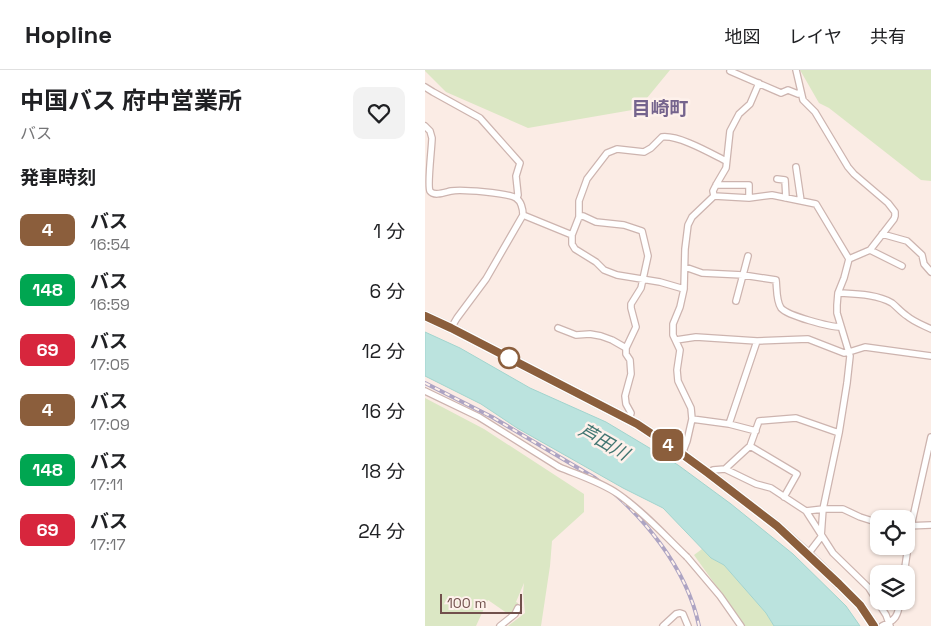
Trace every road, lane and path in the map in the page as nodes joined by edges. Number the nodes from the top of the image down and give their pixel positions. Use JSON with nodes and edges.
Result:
{"nodes":[{"id":1,"x":730,"y":70,"type":"edge"},
{"id":2,"x":796,"y":70,"type":"edge"},
{"id":3,"x":759,"y":83,"type":"junction"},
{"id":4,"x":425,"y":87,"type":"edge"},
{"id":5,"x":801,"y":92,"type":"junction"},
{"id":6,"x":425,"y":126,"type":"edge"},
{"id":7,"x":726,"y":161,"type":"junction"},
{"id":8,"x":796,"y":166,"type":"dead end"},
{"id":9,"x":777,"y":180,"type":"dead end"},
{"id":10,"x":716,"y":185,"type":"junction"},
{"id":11,"x":427,"y":190,"type":"edge"},
{"id":12,"x":714,"y":196,"type":"junction"},
{"id":13,"x":517,"y":198,"type":"junction"},
{"id":14,"x":749,"y":198,"type":"junction"},
{"id":15,"x":786,"y":198,"type":"junction"},
{"id":16,"x":801,"y":201,"type":"junction"},
{"id":17,"x":523,"y":215,"type":"junction"},
{"id":18,"x":579,"y":217,"type":"junction"},
{"id":19,"x":883,"y":234,"type":"junction"},
{"id":20,"x":572,"y":235,"type":"junction"},
{"id":21,"x":870,"y":250,"type":"junction"},
{"id":22,"x":748,"y":256,"type":"dead end"},
{"id":23,"x":849,"y":259,"type":"junction"},
{"id":24,"x":902,"y":266,"type":"dead end"},
{"id":25,"x":685,"y":267,"type":"junction"},
{"id":26,"x":931,"y":272,"type":"edge"},
{"id":27,"x":743,"y":275,"type":"junction"},
{"id":28,"x":643,"y":280,"type":"junction"},
{"id":29,"x":684,"y":289,"type":"junction"},
{"id":30,"x":838,"y":293,"type":"junction"},
{"id":31,"x":737,"y":301,"type":"dead end"},
{"id":32,"x":425,"y":316,"type":"edge"},
{"id":33,"x":841,"y":327,"type":"junction"},
{"id":34,"x":451,"y":328,"type":"junction"},
{"id":35,"x":558,"y":328,"type":"dead end"},
{"id":36,"x":931,"y":329,"type":"edge"},
{"id":37,"x":676,"y":340,"type":"junction"},
{"id":38,"x":757,"y":341,"type":"junction"},
{"id":39,"x":626,"y":348,"type":"junction"},
{"id":40,"x":849,"y":352,"type":"junction"},
{"id":41,"x":931,"y":356,"type":"edge"},
{"id":42,"x":425,"y":391,"type":"edge"},
{"id":43,"x":692,"y":418,"type":"junction"},
{"id":44,"x":629,"y":420,"type":"junction"},
{"id":45,"x":729,"y":424,"type":"junction"},
{"id":46,"x":756,"y":431,"type":"junction"},
{"id":47,"x":839,"y":432,"type":"junction"},
{"id":48,"x":931,"y":437,"type":"edge"},
{"id":49,"x":750,"y":446,"type":"junction"},
{"id":50,"x":682,"y":454,"type":"junction"},
{"id":51,"x":725,"y":469,"type":"junction"},
{"id":52,"x":708,"y":473,"type":"junction"},
{"id":53,"x":784,"y":497,"type":"junction"},
{"id":54,"x":823,"y":509,"type":"junction"},
{"id":55,"x":913,"y":510,"type":"edge"},
{"id":56,"x":806,"y":511,"type":"junction"},
{"id":57,"x":870,"y":520,"type":"edge"},
{"id":58,"x":931,"y":525,"type":"edge"},
{"id":59,"x":915,"y":526,"type":"edge"},
{"id":60,"x":821,"y":534,"type":"junction"},
{"id":61,"x":808,"y":554,"type":"junction"},
{"id":62,"x":518,"y":608,"type":"dead end"},
{"id":63,"x":899,"y":610,"type":"edge"},
{"id":64,"x":890,"y":624,"type":"edge"},
{"id":65,"x":738,"y":625,"type":"edge"},
{"id":66,"x":500,"y":626,"type":"edge"},
{"id":67,"x":663,"y":626,"type":"edge"},
{"id":68,"x":688,"y":626,"type":"edge"},
{"id":69,"x":874,"y":626,"type":"edge"},
{"id":70,"x":882,"y":626,"type":"edge"}],
"edges":[{"from":1,"to":3,"type":"street"},
{"from":2,"to":5,"type":"street"},
{"from":3,"to":5,"type":"street"},
{"from":3,"to":7,"type":"street"},
{"from":4,"to":13,"type":"street"},
{"from":5,"to":19,"type":"street"},
{"from":6,"to":11,"type":"street"},
{"from":7,"to":10,"type":"street"},
{"from":7,"to":18,"type":"street"},
{"from":8,"to":16,"type":"street"},
{"from":9,"to":15,"type":"street"},
{"from":10,"to":12,"type":"street"},
{"from":10,"to":14,"type":"street"},
{"from":11,"to":13,"type":"street"},
{"from":12,"to":14,"type":"street"},
{"from":12,"to":25,"type":"street"},
{"from":13,"to":17,"type":"street"},
{"from":14,"to":15,"type":"street"},
{"from":15,"to":16,"type":"street"},
{"from":16,"to":23,"type":"street"},
{"from":17,"to":20,"type":"street"},
{"from":17,"to":34,"type":"street"},
{"from":18,"to":20,"type":"street"},
{"from":18,"to":28,"type":"street"},
{"from":19,"to":21,"type":"street"},
{"from":19,"to":26,"type":"street"},
{"from":20,"to":28,"type":"street"},
{"from":21,"to":23,"type":"street"},
{"from":21,"to":24,"type":"street"},
{"from":22,"to":27,"type":"street"},
{"from":23,"to":30,"type":"street"},
{"from":25,"to":27,"type":"street"},
{"from":25,"to":29,"type":"street"},
{"from":27,"to":31,"type":"street"},
{"from":27,"to":33,"type":"street"},
{"from":28,"to":29,"type":"street"},
{"from":28,"to":39,"type":"street"},
{"from":29,"to":37,"type":"street"},
{"from":30,"to":33,"type":"street"},
{"from":30,"to":36,"type":"street"},
{"from":32,"to":34,"type":"highway"},
{"from":33,"to":40,"type":"street"},
{"from":34,"to":44,"type":"highway"},
{"from":35,"to":39,"type":"street"},
{"from":37,"to":38,"type":"street"},
{"from":37,"to":43,"type":"street"},
{"from":38,"to":40,"type":"street"},
{"from":38,"to":45,"type":"street"},
{"from":39,"to":44,"type":"street"},
{"from":40,"to":41,"type":"street"},
{"from":40,"to":47,"type":"street"},
{"from":42,"to":65,"type":"street","bridge":true},
{"from":43,"to":45,"type":"street"},
{"from":43,"to":50,"type":"street"},
{"from":44,"to":50,"type":"highway"},
{"from":45,"to":46,"type":"street"},
{"from":46,"to":47,"type":"street"},
{"from":46,"to":49,"type":"street"},
{"from":47,"to":54,"type":"street"},
{"from":48,"to":55,"type":"street"},
{"from":49,"to":51,"type":"street"},
{"from":49,"to":53,"type":"street"},
{"from":50,"to":52,"type":"highway"},
{"from":51,"to":52,"type":"street"},
{"from":51,"to":53,"type":"street"},
{"from":52,"to":61,"type":"highway"},
{"from":53,"to":56,"type":"street"},
{"from":54,"to":56,"type":"street"},
{"from":54,"to":57,"type":"street"},
{"from":54,"to":60,"type":"street"},
{"from":56,"to":60,"type":"street"},
{"from":58,"to":59,"type":"street"},
{"from":60,"to":61,"type":"street"},
{"from":60,"to":64,"type":"street"},
{"from":61,"to":69,"type":"highway"},
{"from":62,"to":66,"type":"street"},
{"from":63,"to":64,"type":"street"},
{"from":64,"to":70,"type":"street"},
{"from":67,"to":68,"type":"street"}]}
